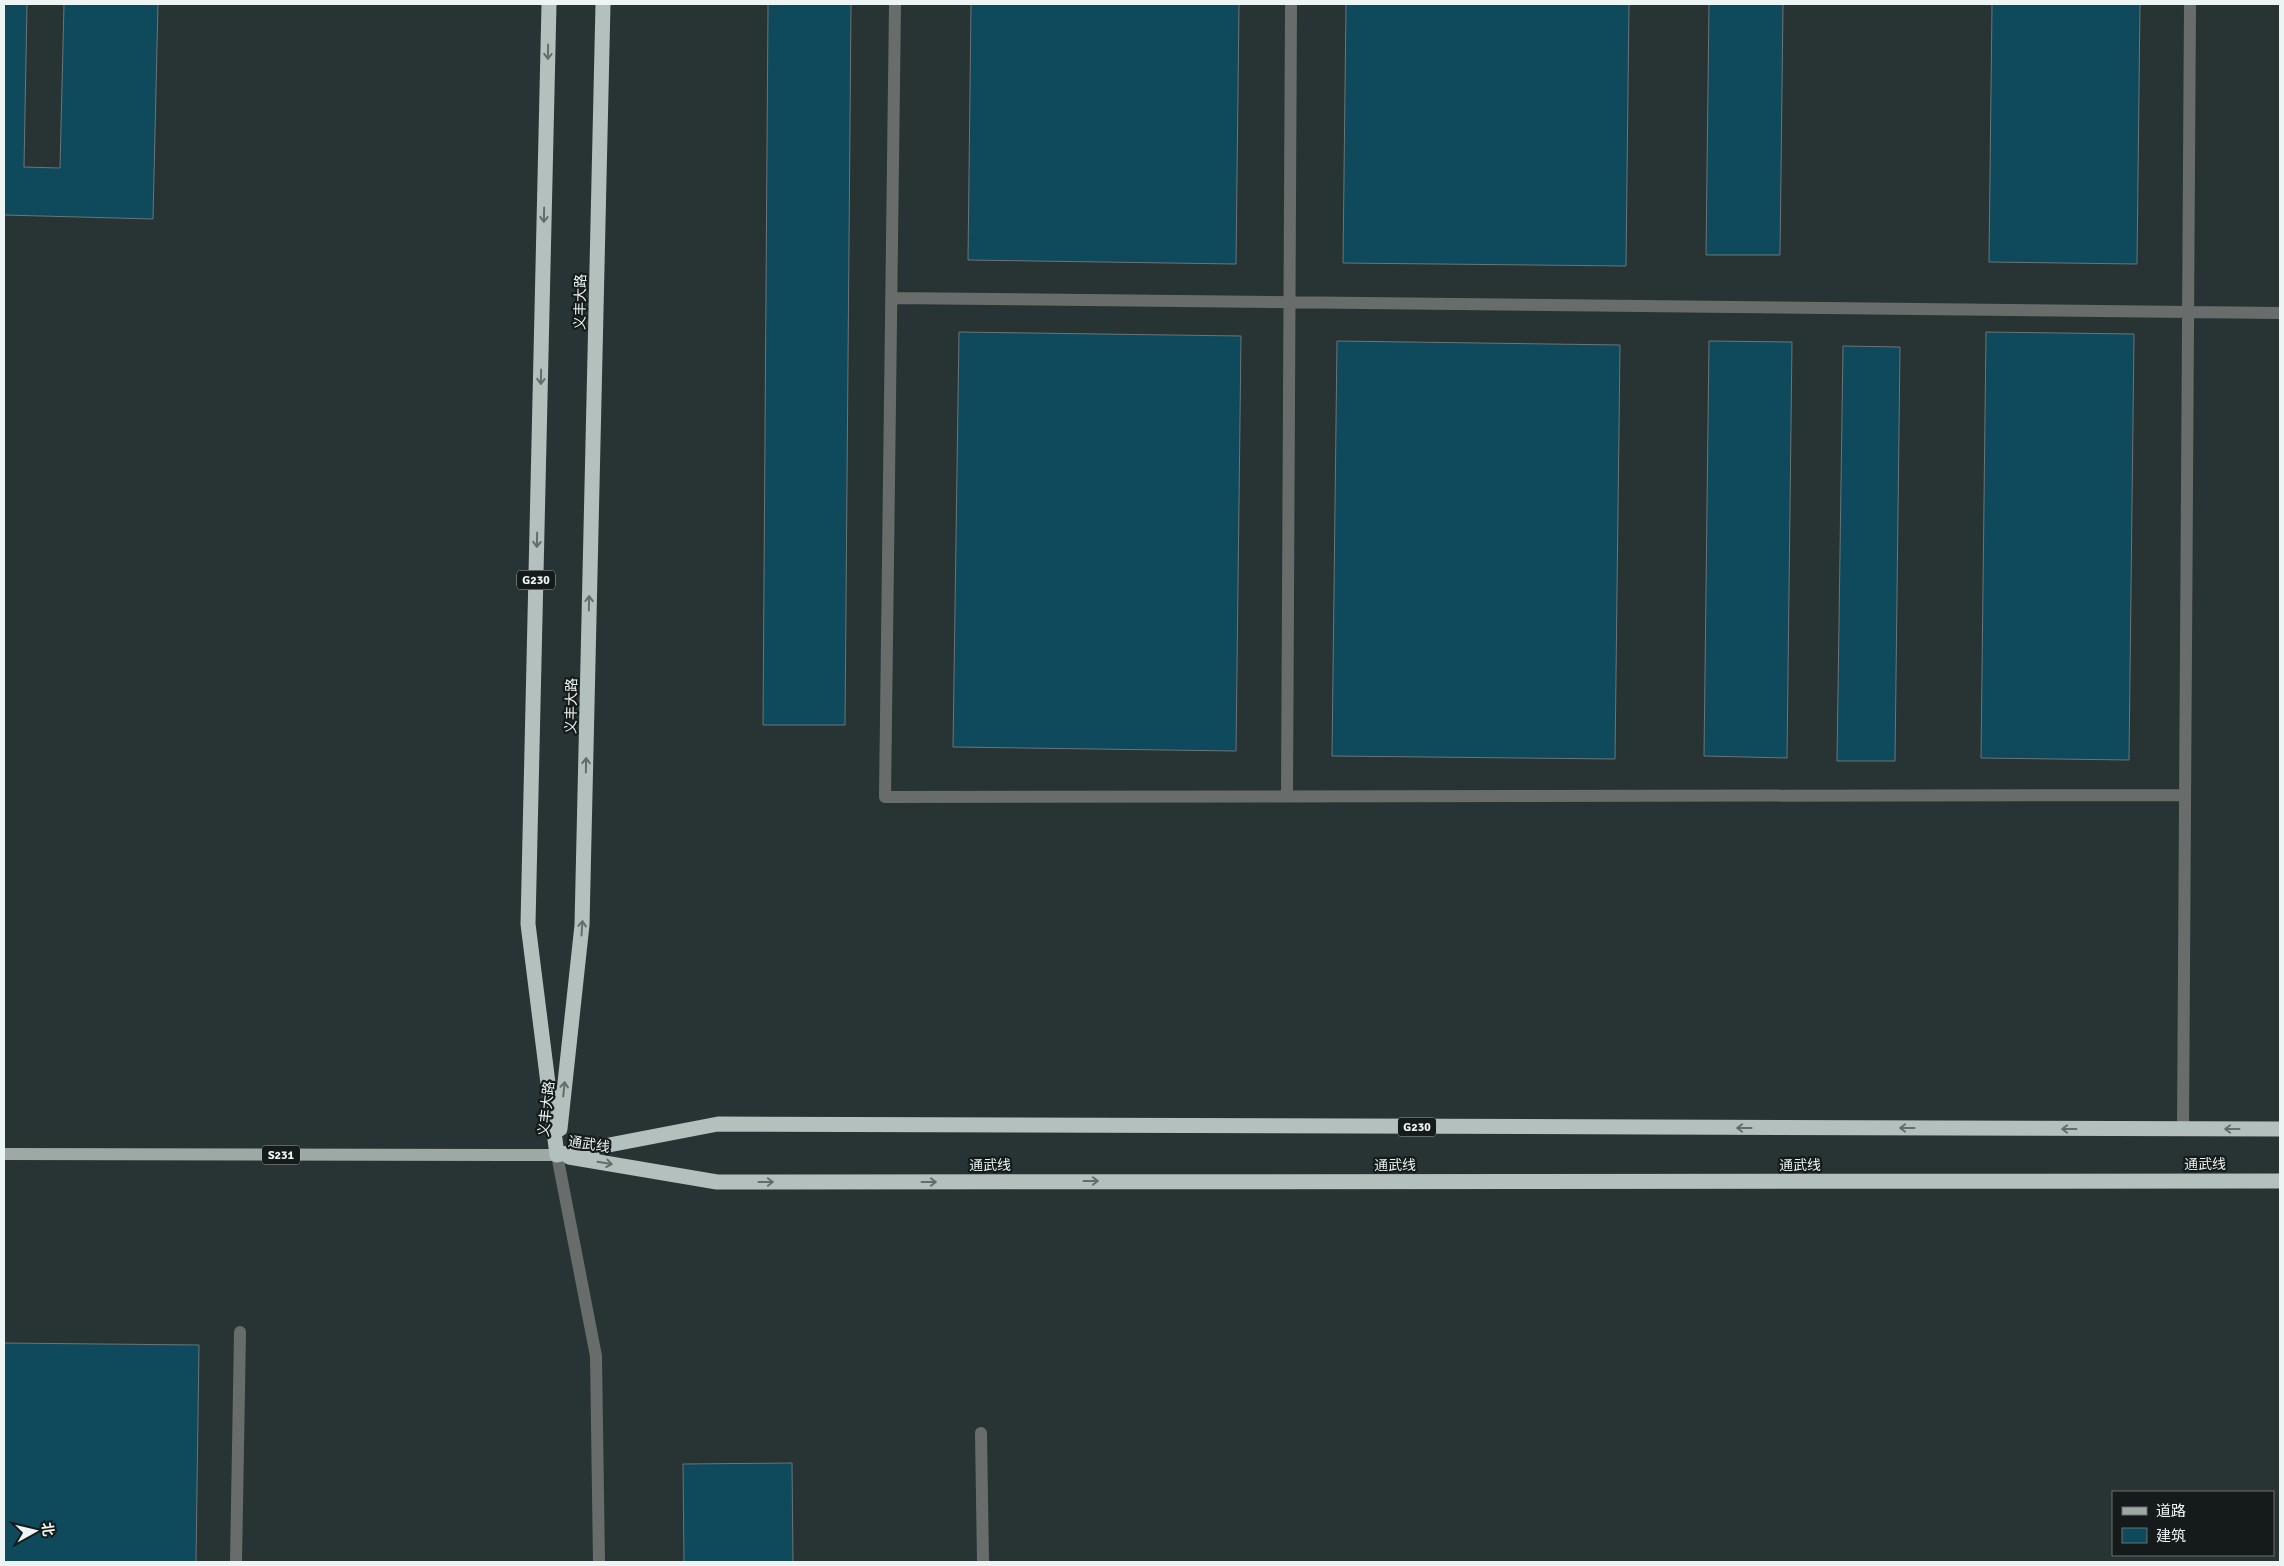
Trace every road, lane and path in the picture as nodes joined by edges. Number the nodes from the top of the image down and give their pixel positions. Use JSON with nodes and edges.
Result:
{"nodes":[{"id":1,"x":549,"y":4,"type":"edge"},
{"id":2,"x":603,"y":4,"type":"edge"},
{"id":3,"x":895,"y":4,"type":"edge"},
{"id":4,"x":1292,"y":4,"type":"edge"},
{"id":5,"x":2190,"y":4,"type":"edge"},
{"id":6,"x":891,"y":298,"type":"junction"},
{"id":7,"x":1290,"y":302,"type":"junction"},
{"id":8,"x":2188,"y":312,"type":"junction"},
{"id":9,"x":2280,"y":313,"type":"edge"},
{"id":10,"x":2185,"y":795,"type":"junction"},
{"id":11,"x":1287,"y":796,"type":"junction"},
{"id":12,"x":2183,"y":1129,"type":"junction"},
{"id":13,"x":2280,"y":1129,"type":"edge"},
{"id":14,"x":4,"y":1154,"type":"edge"},
{"id":15,"x":557,"y":1155,"type":"junction"},
{"id":16,"x":2280,"y":1181,"type":"edge"},
{"id":17,"x":240,"y":1332,"type":"dead end"},
{"id":18,"x":982,"y":1433,"type":"dead end"},
{"id":19,"x":236,"y":1562,"type":"edge"},
{"id":20,"x":599,"y":1562,"type":"edge"},
{"id":21,"x":983,"y":1562,"type":"edge"}],
"edges":[{"from":1,"to":15,"type":"highway","name":"义丰大路","number":"G230","one_way":true},
{"from":15,"to":2,"type":"highway","name":"义丰大路","one_way":true},
{"from":3,"to":6,"type":"street"},
{"from":4,"to":7,"type":"street"},
{"from":5,"to":8,"type":"street"},
{"from":6,"to":7,"type":"street"},
{"from":6,"to":11,"type":"street"},
{"from":7,"to":8,"type":"street"},
{"from":7,"to":11,"type":"street"},
{"from":8,"to":9,"type":"street"},
{"from":8,"to":10,"type":"street"},
{"from":10,"to":11,"type":"street"},
{"from":10,"to":12,"type":"street"},
{"from":13,"to":12,"type":"highway","name":"通武线","number":"G230","one_way":true},
{"from":12,"to":15,"type":"highway","name":"通武线","number":"G230","one_way":true},
{"from":14,"to":15,"type":"main road","number":"S231"},
{"from":15,"to":16,"type":"highway","name":"通武线","one_way":true},
{"from":15,"to":20,"type":"street"},
{"from":17,"to":19,"type":"street"},
{"from":18,"to":21,"type":"street"}]}
